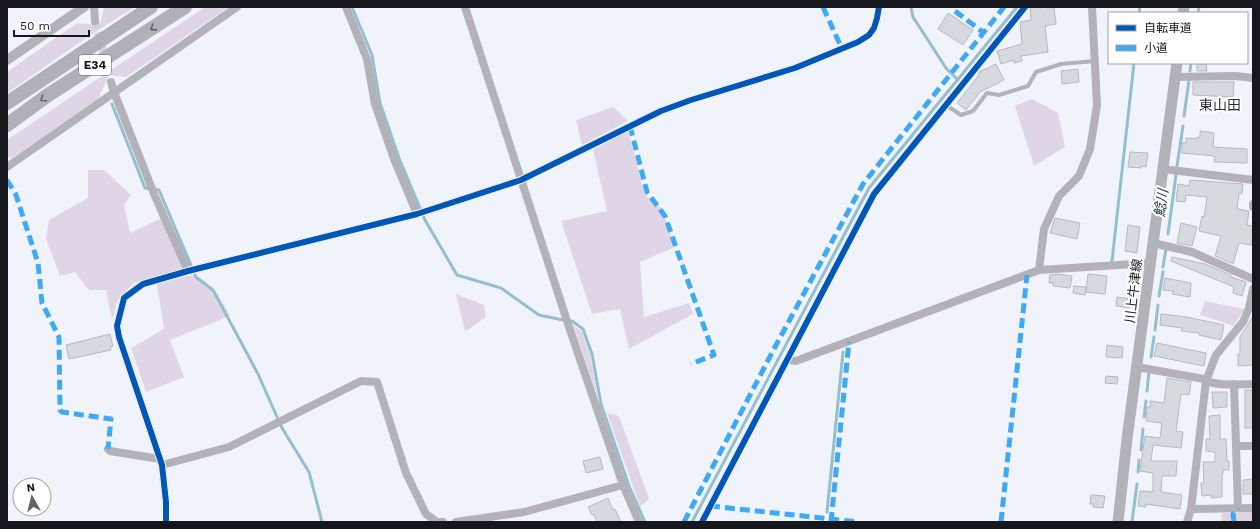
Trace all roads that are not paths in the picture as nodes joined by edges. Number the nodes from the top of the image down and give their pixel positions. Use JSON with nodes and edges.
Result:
{"nodes":[{"id":1,"x":84,"y":7,"type":"edge"},
{"id":2,"x":94,"y":7,"type":"edge"},
{"id":3,"x":151,"y":7,"type":"edge"},
{"id":4,"x":185,"y":7,"type":"edge"},
{"id":5,"x":237,"y":7,"type":"edge"},
{"id":6,"x":346,"y":7,"type":"edge"},
{"id":7,"x":465,"y":7,"type":"edge"},
{"id":8,"x":879,"y":7,"type":"edge"},
{"id":9,"x":1025,"y":7,"type":"edge"},
{"id":10,"x":1092,"y":7,"type":"edge"},
{"id":11,"x":95,"y":21,"type":"tunnel mouth"},
{"id":12,"x":7,"y":60,"type":"edge"},
{"id":13,"x":1095,"y":61,"type":"junction"},
{"id":14,"x":1177,"y":64,"type":"edge"},
{"id":15,"x":1175,"y":77,"type":"junction"},
{"id":16,"x":1253,"y":78,"type":"edge"},
{"id":17,"x":111,"y":82,"type":"tunnel mouth"},
{"id":18,"x":114,"y":92,"type":"junction"},
{"id":19,"x":7,"y":103,"type":"edge"},
{"id":20,"x":946,"y":105,"type":"junction"},
{"id":21,"x":7,"y":124,"type":"edge"},
{"id":22,"x":7,"y":167,"type":"edge"},
{"id":23,"x":1163,"y":169,"type":"junction"},
{"id":24,"x":521,"y":180,"type":"junction"},
{"id":25,"x":1253,"y":180,"type":"edge"},
{"id":26,"x":417,"y":214,"type":"junction"},
{"id":27,"x":1153,"y":243,"type":"junction"},
{"id":28,"x":1151,"y":263,"type":"junction"},
{"id":29,"x":1039,"y":270,"type":"junction"},
{"id":30,"x":188,"y":271,"type":"junction"},
{"id":31,"x":1253,"y":279,"type":"edge"},
{"id":32,"x":1253,"y":289,"type":"edge"},
{"id":33,"x":788,"y":360,"type":"junction"},
{"id":34,"x":1137,"y":367,"type":"junction"},
{"id":35,"x":1206,"y":381,"type":"junction"},
{"id":36,"x":1234,"y":384,"type":"junction"},
{"id":37,"x":1253,"y":384,"type":"edge"},
{"id":38,"x":1236,"y":446,"type":"junction"},
{"id":39,"x":1253,"y":446,"type":"edge"},
{"id":40,"x":108,"y":449,"type":"dead end"},
{"id":41,"x":161,"y":462,"type":"junction"},
{"id":42,"x":623,"y":485,"type":"junction"},
{"id":43,"x":1238,"y":508,"type":"junction"},
{"id":44,"x":1253,"y":508,"type":"edge"},
{"id":45,"x":1191,"y":509,"type":"junction"},
{"id":46,"x":166,"y":522,"type":"edge"},
{"id":47,"x":443,"y":522,"type":"edge"},
{"id":48,"x":456,"y":522,"type":"edge"},
{"id":49,"x":639,"y":522,"type":"edge"},
{"id":50,"x":702,"y":522,"type":"edge"},
{"id":51,"x":1118,"y":522,"type":"edge"},
{"id":52,"x":1187,"y":522,"type":"edge"}],
"edges":[{"from":1,"to":12,"type":"street"},
{"from":2,"to":11,"type":"street"},
{"from":3,"to":19,"type":"highway","number":"E34"},
{"from":4,"to":21,"type":"highway","number":"E34","one_way":true},
{"from":5,"to":18,"type":"street"},
{"from":6,"to":26,"type":"street"},
{"from":7,"to":24,"type":"street"},
{"from":8,"to":24,"type":"street"},
{"from":9,"to":20,"type":"street"},
{"from":10,"to":13,"type":"street"},
{"from":13,"to":20,"type":"lane"},
{"from":13,"to":29,"type":"street"},
{"from":14,"to":15,"type":"main road","name":"川上牛津線"},
{"from":15,"to":16,"type":"street"},
{"from":15,"to":23,"type":"main road","name":"川上牛津線"},
{"from":17,"to":18,"type":"street"},
{"from":18,"to":22,"type":"street"},
{"from":18,"to":30,"type":"street"},
{"from":20,"to":33,"type":"street"},
{"from":23,"to":25,"type":"street"},
{"from":23,"to":27,"type":"main road","name":"川上牛津線"},
{"from":24,"to":26,"type":"street"},
{"from":24,"to":42,"type":"street"},
{"from":26,"to":30,"type":"street"},
{"from":27,"to":28,"type":"main road","name":"川上牛津線"},
{"from":27,"to":31,"type":"street"},
{"from":28,"to":29,"type":"street"},
{"from":28,"to":34,"type":"main road","name":"川上牛津線"},
{"from":29,"to":33,"type":"street"},
{"from":30,"to":41,"type":"street"},
{"from":32,"to":35,"type":"street"},
{"from":33,"to":50,"type":"street"},
{"from":34,"to":35,"type":"street"},
{"from":34,"to":51,"type":"main road","name":"川上牛津線"},
{"from":35,"to":36,"type":"street"},
{"from":35,"to":45,"type":"street"},
{"from":36,"to":37,"type":"street"},
{"from":36,"to":38,"type":"street"},
{"from":38,"to":39,"type":"street"},
{"from":38,"to":43,"type":"street"},
{"from":40,"to":41,"type":"street"},
{"from":41,"to":46,"type":"street"},
{"from":41,"to":47,"type":"street"},
{"from":42,"to":48,"type":"street"},
{"from":42,"to":49,"type":"street"},
{"from":43,"to":44,"type":"street"},
{"from":43,"to":45,"type":"street"},
{"from":45,"to":52,"type":"street"}]}
